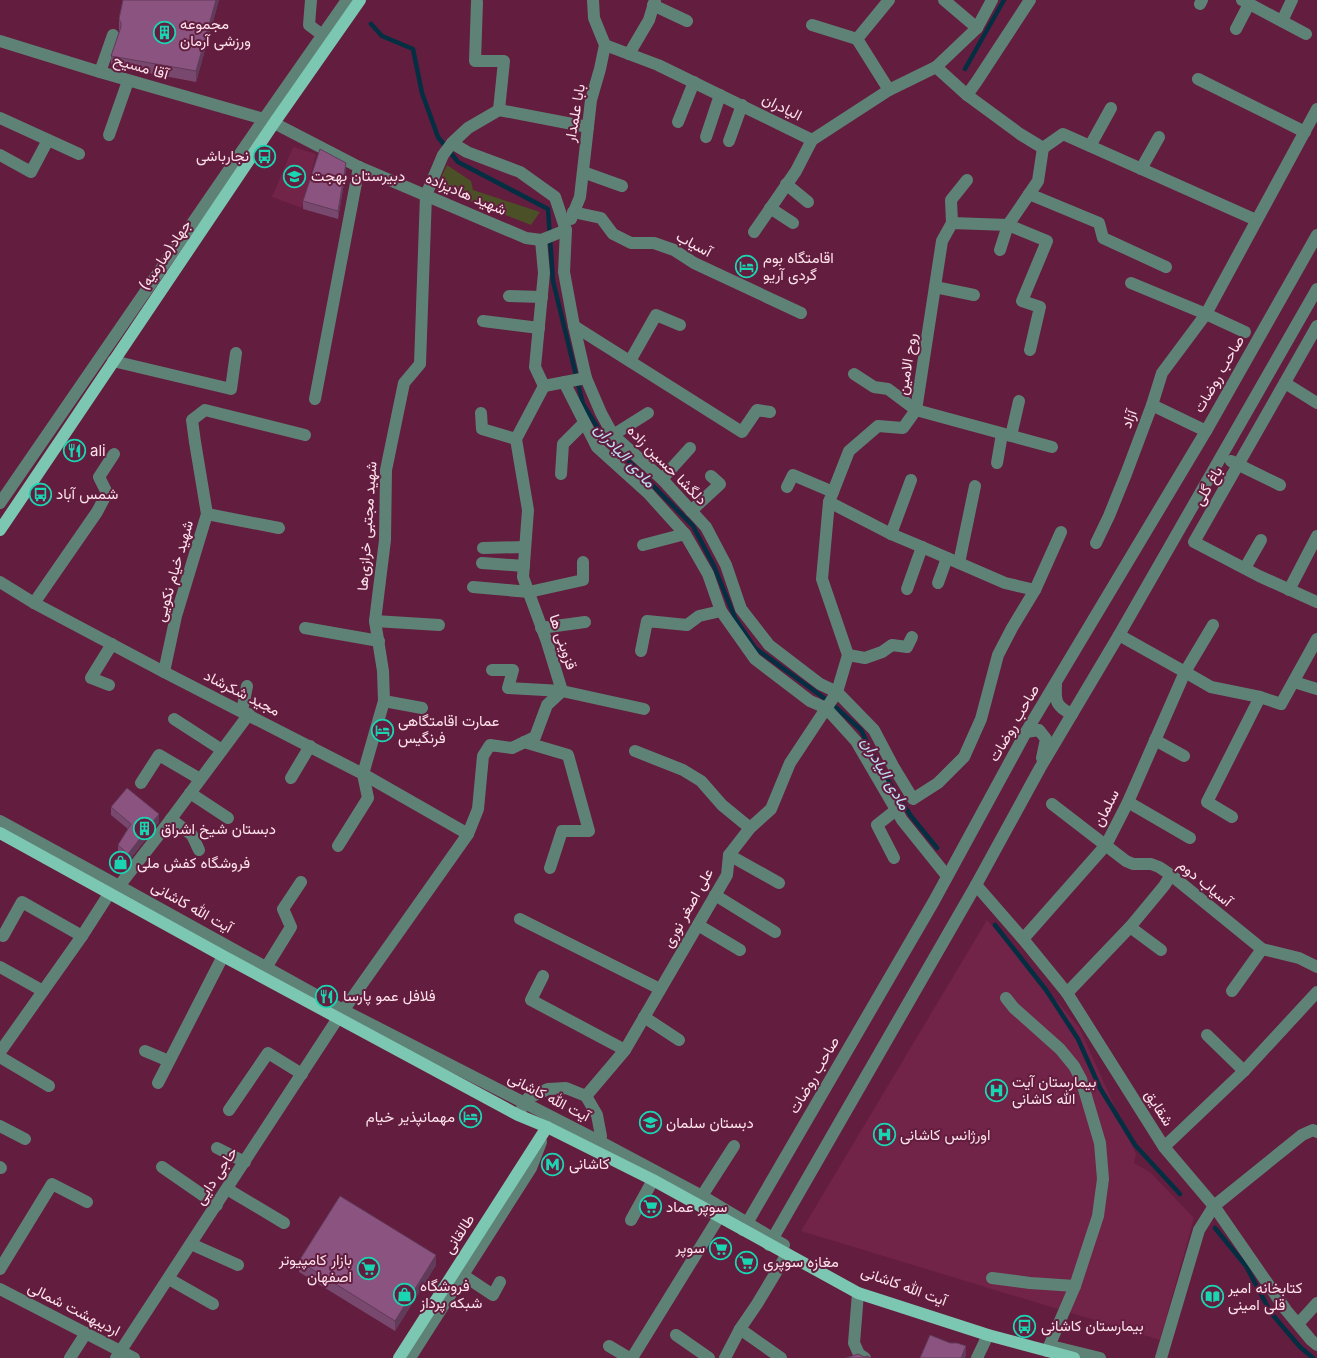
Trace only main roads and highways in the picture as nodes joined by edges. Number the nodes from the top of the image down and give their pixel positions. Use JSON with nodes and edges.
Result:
{"nodes":[{"id":1,"x":360,"y":0,"type":"edge"},
{"id":2,"x":0,"y":530,"type":"edge"},
{"id":3,"x":0,"y":833,"type":"edge"},
{"id":4,"x":550,"y":1122,"type":"junction"},
{"id":5,"x":399,"y":1358,"type":"edge"},
{"id":6,"x":1074,"y":1358,"type":"edge"}],
"edges":[{"from":1,"to":2,"type":"main road","name":"جهاد(صارمیه)"},
{"from":3,"to":4,"type":"main road","name":"آیت الله کاشانی"},
{"from":4,"to":5,"type":"main road","name":"طالقانی"},
{"from":4,"to":6,"type":"main road","name":"آیت الله کاشانی"}]}
